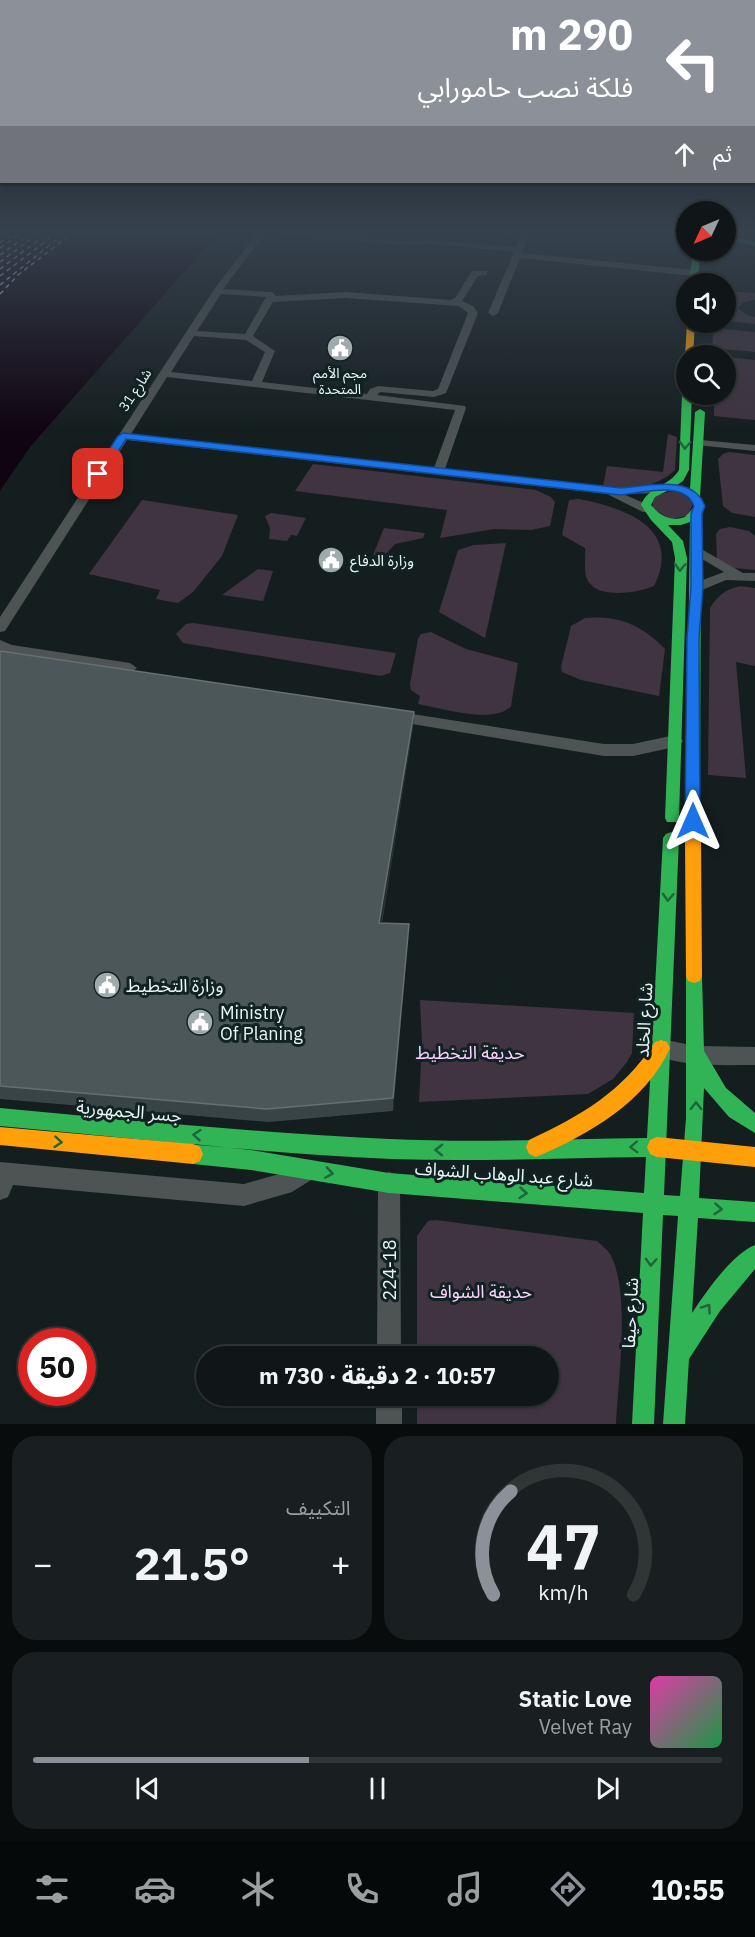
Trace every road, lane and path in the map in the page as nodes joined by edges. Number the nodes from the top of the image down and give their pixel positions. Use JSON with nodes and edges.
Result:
{"nodes":[{"id":1,"x":213,"y":298,"type":"edge"},
{"id":2,"x":280,"y":298,"type":"edge"},
{"id":3,"x":398,"y":298,"type":"edge"},
{"id":4,"x":459,"y":298,"type":"edge"},
{"id":5,"x":499,"y":298,"type":"edge"},
{"id":6,"x":270,"y":299,"type":"joint"},
{"id":7,"x":453,"y":302,"type":"junction"},
{"id":8,"x":493,"y":313,"type":"dead end"},
{"id":9,"x":191,"y":333,"type":"junction"},
{"id":10,"x":248,"y":337,"type":"junction"},
{"id":11,"x":164,"y":374,"type":"junction"},
{"id":12,"x":258,"y":380,"type":"junction"},
{"id":13,"x":375,"y":393,"type":"junction"},
{"id":14,"x":687,"y":405,"type":"edge"},
{"id":15,"x":701,"y":405,"type":"edge"},
{"id":16,"x":123,"y":436,"type":"junction"},
{"id":17,"x":700,"y":442,"type":"junction"},
{"id":18,"x":755,"y":448,"type":"edge"},
{"id":19,"x":439,"y":471,"type":"junction"},
{"id":20,"x":593,"y":488,"type":"junction"},
{"id":21,"x":662,"y":488,"type":"junction"},
{"id":22,"x":695,"y":496,"type":"junction"},
{"id":23,"x":651,"y":514,"type":"junction"},
{"id":24,"x":696,"y":514,"type":"junction"},
{"id":25,"x":696,"y":550,"type":"junction"},
{"id":26,"x":738,"y":575,"type":"junction"},
{"id":27,"x":755,"y":577,"type":"edge"},
{"id":28,"x":697,"y":587,"type":"junction"},
{"id":29,"x":0,"y":628,"type":"edge"},
{"id":30,"x":678,"y":635,"type":"junction"},
{"id":31,"x":693,"y":638,"type":"junction"},
{"id":32,"x":0,"y":645,"type":"edge"},
{"id":33,"x":0,"y":659,"type":"edge"},
{"id":34,"x":130,"y":668,"type":"edge"},
{"id":35,"x":144,"y":680,"type":"edge"},
{"id":36,"x":380,"y":714,"type":"edge"},
{"id":37,"x":675,"y":741,"type":"junction"},
{"id":38,"x":672,"y":818,"type":"dead end"},
{"id":39,"x":693,"y":821,"type":"dead end"},
{"id":40,"x":671,"y":838,"type":"dead end"},
{"id":41,"x":693,"y":842,"type":"dead end"},
{"id":42,"x":661,"y":1048,"type":"junction"},
{"id":43,"x":696,"y":1056,"type":"junction"},
{"id":44,"x":755,"y":1056,"type":"edge"},
{"id":45,"x":0,"y":1117,"type":"edge"},
{"id":46,"x":755,"y":1124,"type":"edge"},
{"id":47,"x":0,"y":1136,"type":"edge"},
{"id":48,"x":255,"y":1140,"type":"joint"},
{"id":49,"x":656,"y":1147,"type":"junction"},
{"id":50,"x":694,"y":1150,"type":"junction"},
{"id":51,"x":528,"y":1151,"type":"junction"},
{"id":52,"x":755,"y":1156,"type":"edge"},
{"id":53,"x":306,"y":1170,"type":"junction"},
{"id":54,"x":2,"y":1179,"type":"edge"},
{"id":55,"x":389,"y":1183,"type":"junction"},
{"id":56,"x":653,"y":1203,"type":"junction"},
{"id":57,"x":689,"y":1207,"type":"junction"},
{"id":58,"x":755,"y":1212,"type":"edge"},
{"id":59,"x":755,"y":1255,"type":"edge"},
{"id":60,"x":389,"y":1346,"type":"edge"},
{"id":61,"x":678,"y":1358,"type":"junction"},
{"id":62,"x":389,"y":1406,"type":"edge"},
{"id":63,"x":389,"y":1424,"type":"edge"},
{"id":64,"x":643,"y":1424,"type":"edge"},
{"id":65,"x":674,"y":1424,"type":"edge"}],
"edges":[{"from":1,"to":9,"type":"street","name":"شارع 31"},
{"from":2,"to":6,"type":"street"},
{"from":3,"to":7,"type":"street"},
{"from":4,"to":7,"type":"street"},
{"from":5,"to":8,"type":"street"},
{"from":6,"to":10,"type":"street"},
{"from":7,"to":13,"type":"street"},
{"from":9,"to":10,"type":"street"},
{"from":9,"to":11,"type":"street","name":"شارع 31"},
{"from":10,"to":12,"type":"street"},
{"from":11,"to":12,"type":"street"},
{"from":11,"to":16,"type":"street","name":"شارع 31"},
{"from":12,"to":13,"type":"street"},
{"from":13,"to":19,"type":"street"},
{"from":14,"to":21,"type":"main road","one_way":true},
{"from":15,"to":17,"type":"main road"},
{"from":16,"to":19,"type":"street"},
{"from":16,"to":29,"type":"street","name":"شارع 31"},
{"from":17,"to":18,"type":"street"},
{"from":17,"to":22,"type":"main road"},
{"from":19,"to":20,"type":"street"},
{"from":20,"to":21,"type":"street"},
{"from":20,"to":23,"type":"street"},
{"from":21,"to":22,"type":"main road"},
{"from":21,"to":23,"type":"main road"},
{"from":22,"to":24,"type":"main road"},
{"from":23,"to":24,"type":"main road"},
{"from":23,"to":30,"type":"main road","one_way":true},
{"from":24,"to":25,"type":"main road"},
{"from":25,"to":26,"type":"street"},
{"from":25,"to":28,"type":"main road"},
{"from":26,"to":27,"type":"street"},
{"from":26,"to":28,"type":"street"},
{"from":28,"to":31,"type":"main road"},
{"from":30,"to":31,"type":"main road"},
{"from":30,"to":37,"type":"main road"},
{"from":31,"to":39,"type":"main road"},
{"from":32,"to":34,"type":"street"},
{"from":33,"to":35,"type":"street"},
{"from":36,"to":37,"type":"street"},
{"from":37,"to":38,"type":"main road"},
{"from":40,"to":42,"type":"main road","name":"شارع الخلد","one_way":true},
{"from":41,"to":43,"type":"main road"},
{"from":42,"to":43,"type":"street"},
{"from":42,"to":49,"type":"main road","name":"شارع الخلد"},
{"from":42,"to":51,"type":"main road"},
{"from":43,"to":44,"type":"street"},
{"from":43,"to":46,"type":"main road"},
{"from":50,"to":43,"type":"main road","one_way":true},
{"from":48,"to":45,"type":"main road","name":"جسر الجمهورية","one_way":true},
{"from":47,"to":53,"type":"main road","name":"شارع عبد الوهاب الشواف","one_way":true},
{"from":51,"to":48,"type":"main road","name":"شارع عبد الوهاب الشواف","one_way":true},
{"from":49,"to":50,"type":"main road","name":"شارع عبد الوهاب الشواف"},
{"from":49,"to":51,"type":"main road","name":"شارع عبد الوهاب الشواف","one_way":true},
{"from":49,"to":56,"type":"main road","name":"شارع الخلد"},
{"from":50,"to":52,"type":"main road","name":"شارع عبد الوهاب الشواف"},
{"from":50,"to":57,"type":"main road"},
{"from":53,"to":54,"type":"street"},
{"from":53,"to":55,"type":"main road","name":"شارع عبد الوهاب الشواف","one_way":true},
{"from":55,"to":56,"type":"main road","name":"شارع عبد الوهاب الشواف","one_way":true},
{"from":55,"to":60,"type":"street","name":"224-18"},
{"from":56,"to":57,"type":"main road","name":"شارع عبد الوهاب الشواف"},
{"from":56,"to":64,"type":"main road","name":"شارع حيفا","one_way":true},
{"from":57,"to":58,"type":"main road","name":"شارع عبد الوهاب الشواف","one_way":true},
{"from":57,"to":61,"type":"main road"},
{"from":61,"to":59,"type":"main road","one_way":true},
{"from":61,"to":65,"type":"main road"},
{"from":62,"to":63,"type":"street"}]}
